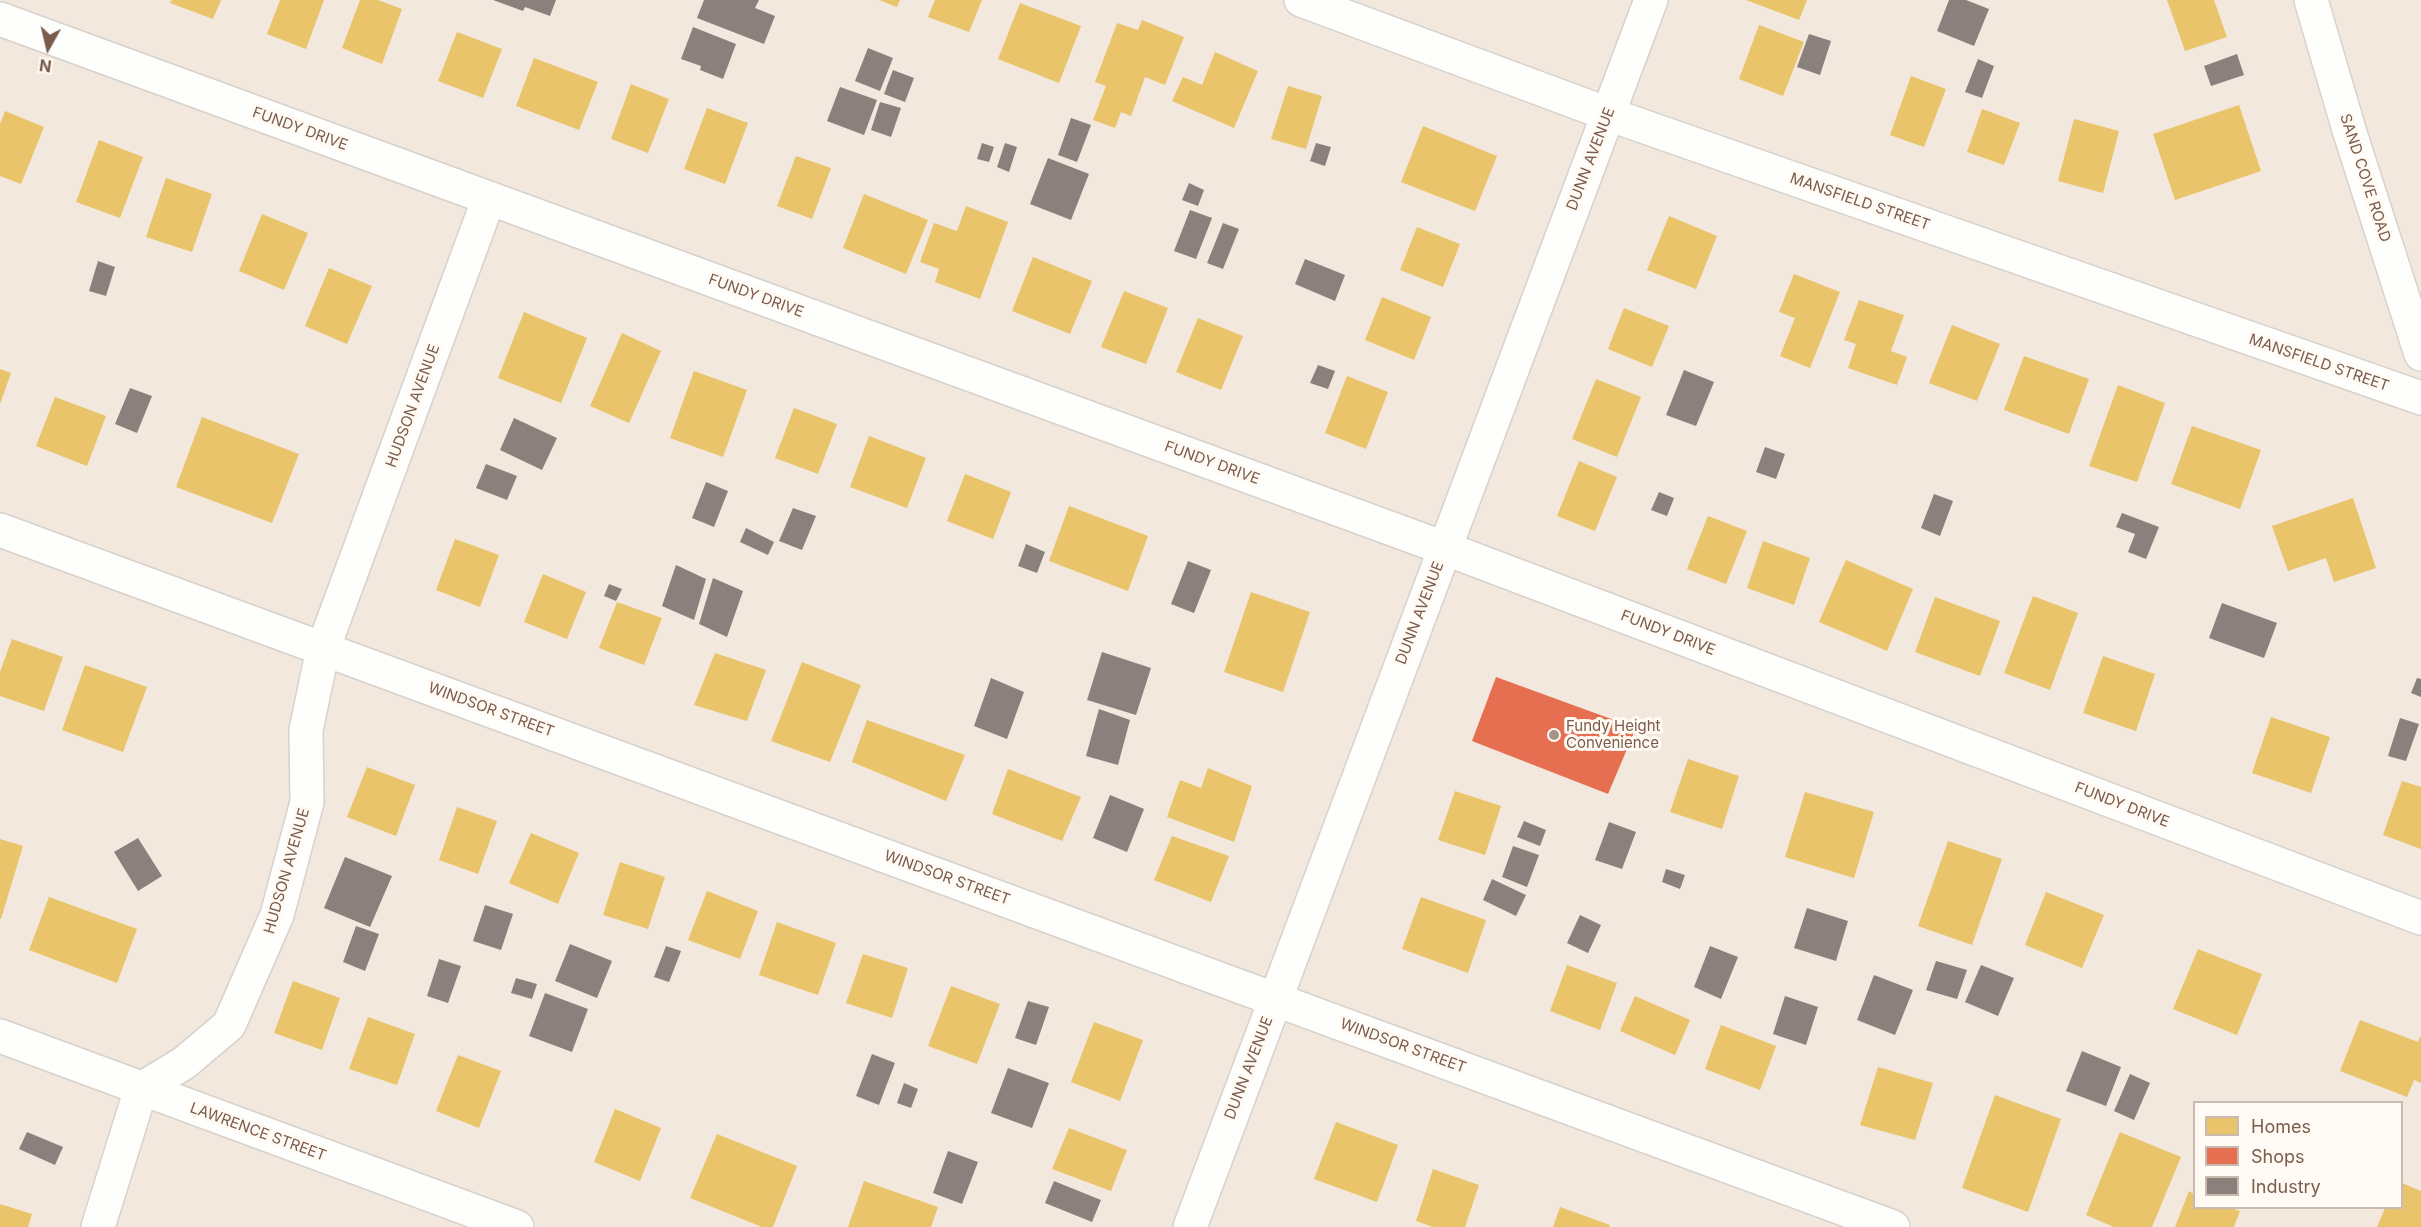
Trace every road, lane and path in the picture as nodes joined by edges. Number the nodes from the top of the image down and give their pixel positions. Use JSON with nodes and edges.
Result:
{"nodes":[{"id":1,"x":1301,"y":0,"type":"edge"},
{"id":2,"x":1651,"y":0,"type":"edge"},
{"id":3,"x":2311,"y":0,"type":"edge"},
{"id":4,"x":0,"y":19,"type":"edge"},
{"id":5,"x":1608,"y":114,"type":"junction"},
{"id":6,"x":489,"y":198,"type":"junction"},
{"id":7,"x":2421,"y":354,"type":"edge"},
{"id":8,"x":2421,"y":398,"type":"edge"},
{"id":9,"x":0,"y":530,"type":"edge"},
{"id":10,"x":1444,"y":548,"type":"junction"},
{"id":11,"x":323,"y":648,"type":"junction"},
{"id":12,"x":2421,"y":918,"type":"edge"},
{"id":13,"x":1275,"y":999,"type":"junction"},
{"id":14,"x":0,"y":1036,"type":"edge"},
{"id":15,"x":141,"y":1089,"type":"junction"},
{"id":16,"x":98,"y":1227,"type":"edge"},
{"id":17,"x":517,"y":1227,"type":"edge"},
{"id":18,"x":1190,"y":1227,"type":"edge"},
{"id":19,"x":1893,"y":1227,"type":"edge"}],
"edges":[{"from":1,"to":5,"type":"street","name":"MANSFIELD STREET"},
{"from":2,"to":5,"type":"street","name":"DUNN AVENUE"},
{"from":3,"to":7,"type":"street","name":"SAND COVE ROAD"},
{"from":4,"to":6,"type":"street","name":"FUNDY DRIVE"},
{"from":5,"to":8,"type":"street","name":"MANSFIELD STREET"},
{"from":5,"to":10,"type":"street","name":"DUNN AVENUE"},
{"from":6,"to":10,"type":"street","name":"FUNDY DRIVE"},
{"from":6,"to":11,"type":"street","name":"HUDSON AVENUE"},
{"from":9,"to":11,"type":"street","name":"WINDSOR STREET"},
{"from":10,"to":12,"type":"street","name":"FUNDY DRIVE"},
{"from":10,"to":13,"type":"street","name":"DUNN AVENUE"},
{"from":11,"to":13,"type":"street","name":"WINDSOR STREET"},
{"from":11,"to":15,"type":"street","name":"HUDSON AVENUE"},
{"from":13,"to":18,"type":"street","name":"DUNN AVENUE"},
{"from":13,"to":19,"type":"street","name":"WINDSOR STREET"},
{"from":14,"to":15,"type":"street","name":"LAWRENCE STREET"},
{"from":15,"to":16,"type":"street"},
{"from":15,"to":17,"type":"street","name":"LAWRENCE STREET"}]}
